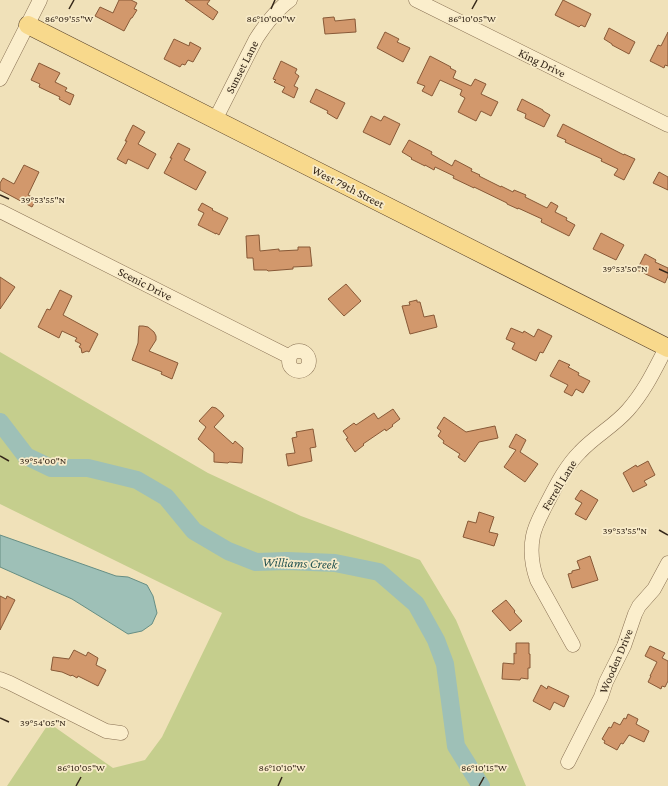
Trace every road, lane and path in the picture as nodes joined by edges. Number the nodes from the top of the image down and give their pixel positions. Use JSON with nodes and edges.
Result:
{"nodes":[{"id":1,"x":40,"y":0,"type":"edge"},
{"id":2,"x":290,"y":0,"type":"edge"},
{"id":3,"x":416,"y":0,"type":"edge"},
{"id":4,"x":28,"y":25,"type":"junction"},
{"id":5,"x":0,"y":79,"type":"edge"},
{"id":6,"x":215,"y":120,"type":"junction"},
{"id":7,"x":668,"y":125,"type":"edge"},
{"id":8,"x":0,"y":211,"type":"edge"},
{"id":9,"x":667,"y":348,"type":"edge"},
{"id":10,"x":290,"y":357,"type":"dead end"},
{"id":11,"x":668,"y":563,"type":"edge"},
{"id":12,"x":573,"y":645,"type":"dead end"},
{"id":13,"x":0,"y":679,"type":"edge"},
{"id":14,"x":121,"y":733,"type":"dead end"},
{"id":15,"x":568,"y":762,"type":"dead end"}],
"edges":[{"from":1,"to":4,"type":"street"},
{"from":2,"to":6,"type":"street","name":"Sunset Lane"},
{"from":3,"to":7,"type":"street","name":"King Drive"},
{"from":4,"to":5,"type":"street"},
{"from":4,"to":6,"type":"main road","name":"West 79th Street"},
{"from":6,"to":9,"type":"main road","name":"West 79th Street"},
{"from":8,"to":10,"type":"street","name":"Scenic Drive"},
{"from":9,"to":12,"type":"street","name":"Ferrell Lane"},
{"from":11,"to":15,"type":"street","name":"Wooden Drive"},
{"from":13,"to":14,"type":"street"}]}
